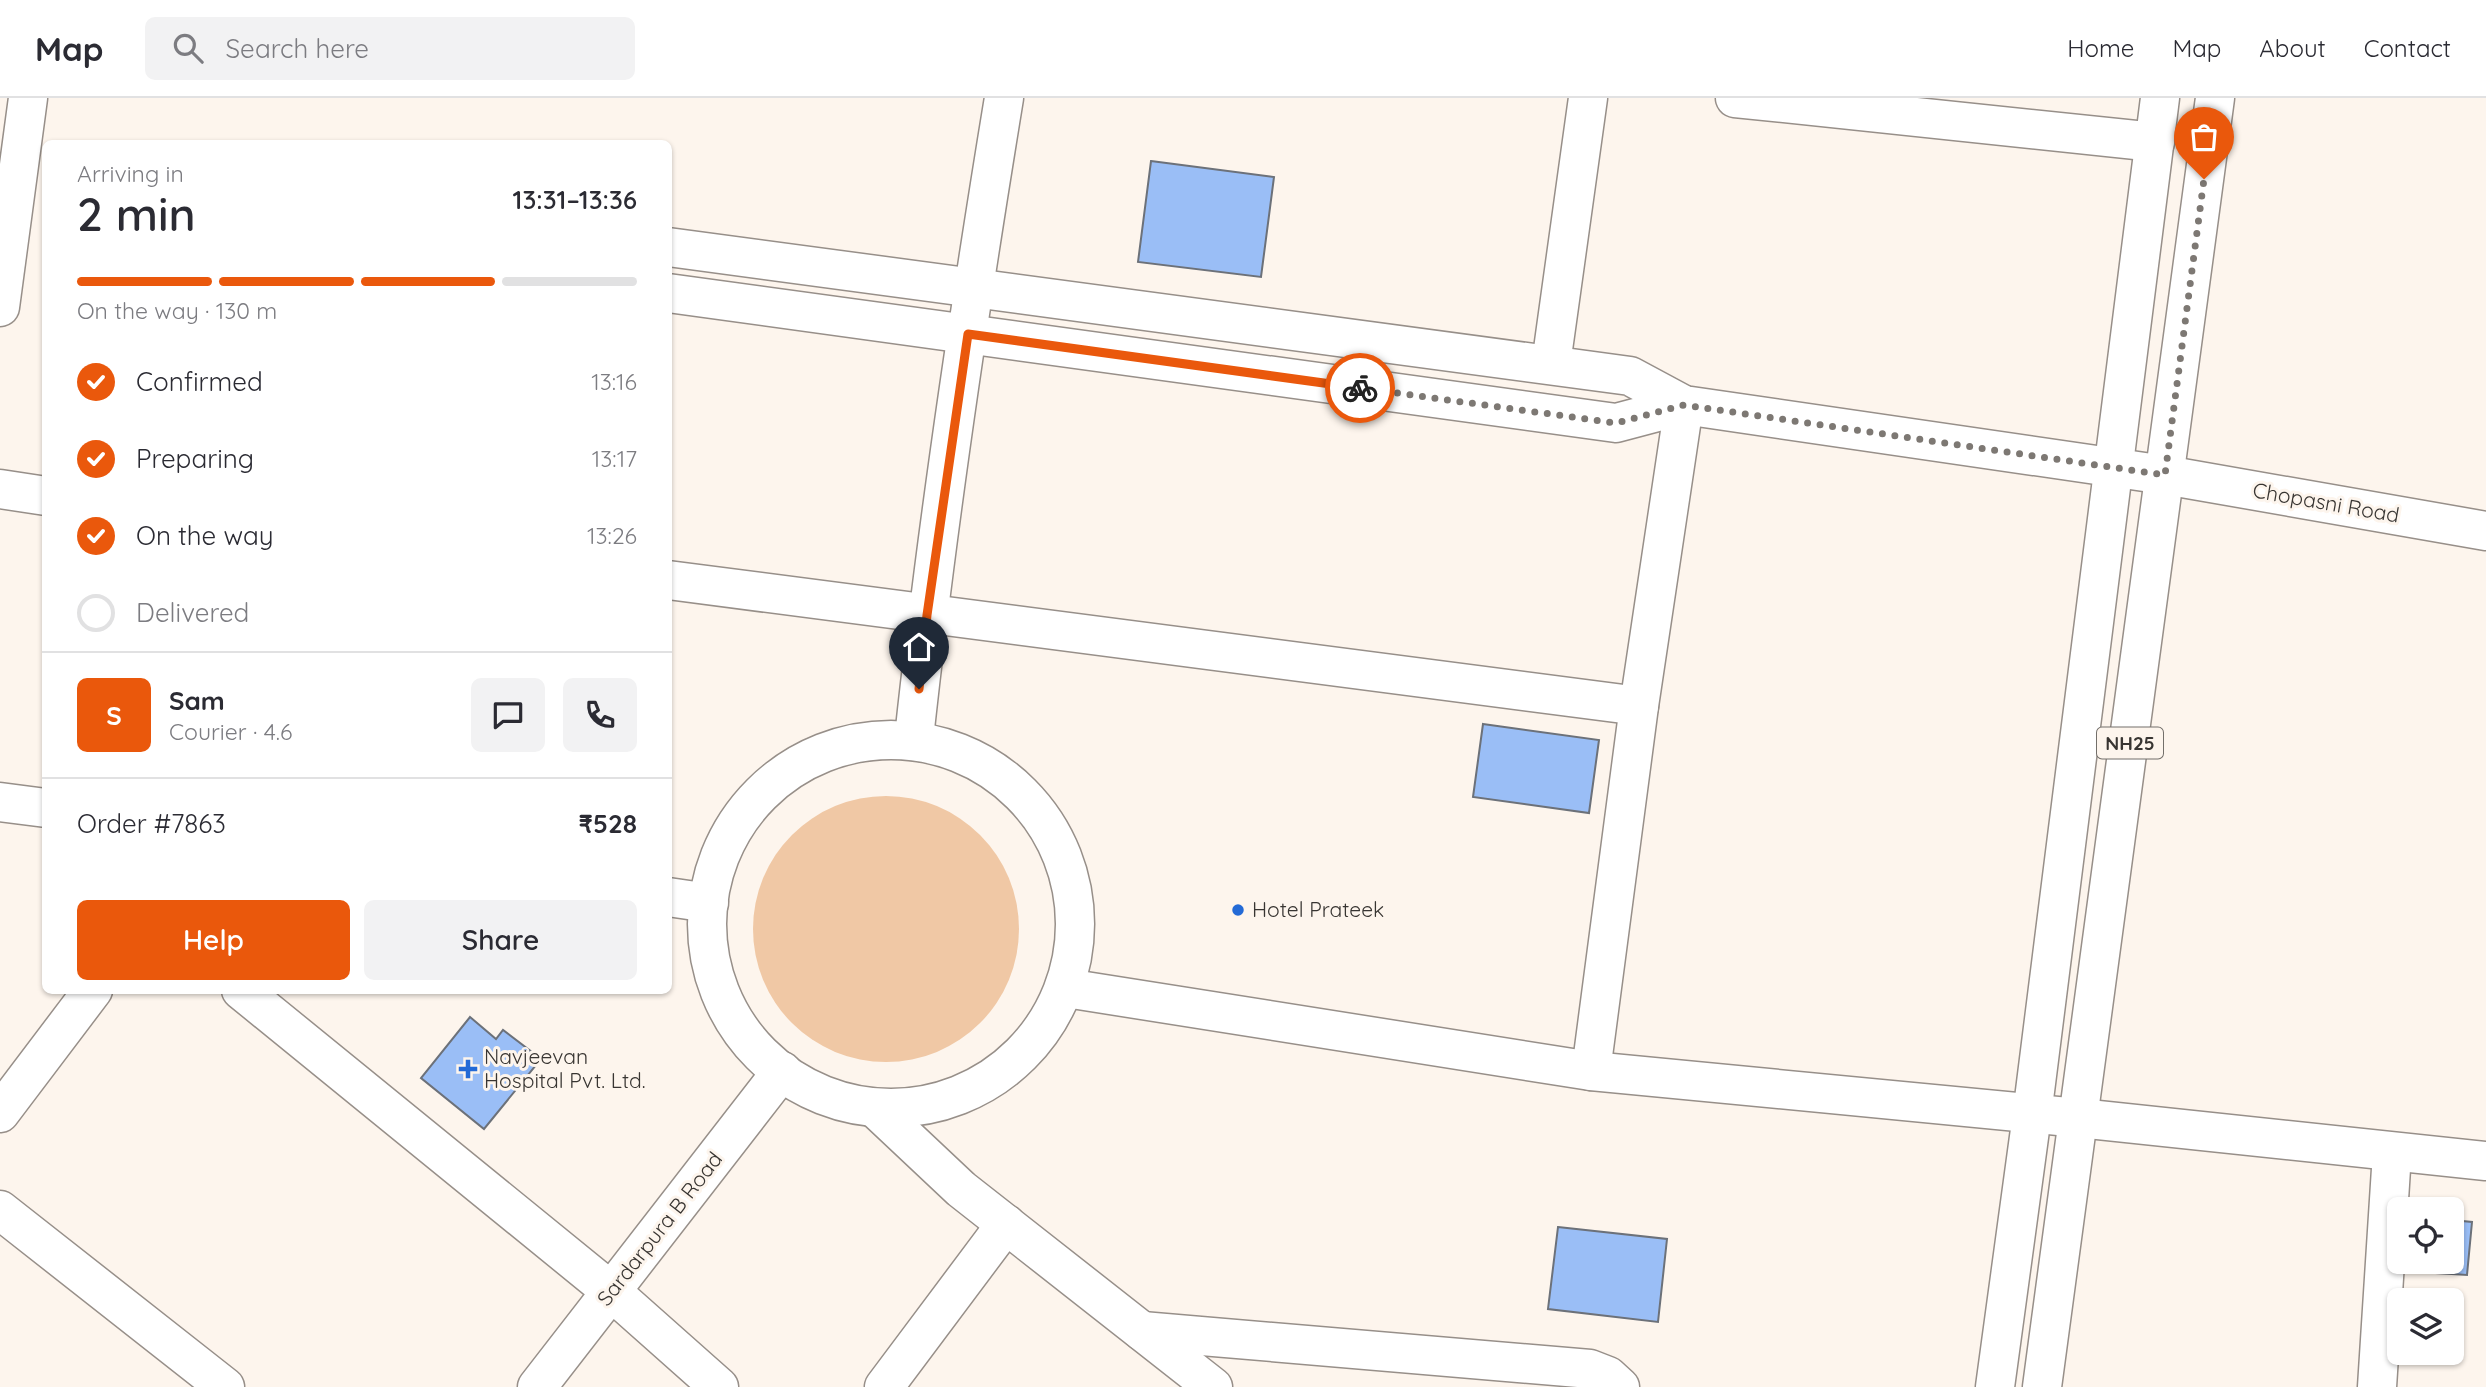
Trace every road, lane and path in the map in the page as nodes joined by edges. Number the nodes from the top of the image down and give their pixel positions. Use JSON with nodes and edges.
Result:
{"nodes":[{"id":1,"x":28,"y":98,"type":"edge"},
{"id":2,"x":1004,"y":98,"type":"edge"},
{"id":3,"x":1588,"y":98,"type":"edge"},
{"id":4,"x":1735,"y":98,"type":"edge"},
{"id":5,"x":2160,"y":98,"type":"edge"},
{"id":6,"x":2215,"y":98,"type":"edge"},
{"id":7,"x":2155,"y":142,"type":"junction"},
{"id":8,"x":22,"y":162,"type":"edge"},
{"id":9,"x":20,"y":206,"type":"edge"},
{"id":10,"x":672,"y":248,"type":"edge"},
{"id":11,"x":973,"y":287,"type":"junction"},
{"id":12,"x":672,"y":294,"type":"edge"},
{"id":13,"x":0,"y":307,"type":"edge"},
{"id":14,"x":968,"y":334,"type":"junction"},
{"id":15,"x":1551,"y":365,"type":"junction"},
{"id":16,"x":1684,"y":405,"type":"junction"},
{"id":17,"x":2113,"y":468,"type":"junction"},
{"id":18,"x":2165,"y":475,"type":"junction"},
{"id":19,"x":0,"y":489,"type":"edge"},
{"id":20,"x":42,"y":495,"type":"edge"},
{"id":21,"x":2486,"y":531,"type":"edge"},
{"id":22,"x":672,"y":581,"type":"edge"},
{"id":23,"x":927,"y":615,"type":"junction"},
{"id":24,"x":1639,"y":706,"type":"junction"},
{"id":25,"x":914,"y":738,"type":"junction"},
{"id":26,"x":19,"y":804,"type":"edge"},
{"id":27,"x":42,"y":828,"type":"edge"},
{"id":28,"x":672,"y":898,"type":"edge"},
{"id":29,"x":709,"y":903,"type":"junction"},
{"id":30,"x":1066,"y":988,"type":"junction"},
{"id":31,"x":90,"y":994,"type":"edge"},
{"id":32,"x":246,"y":994,"type":"edge"},
{"id":33,"x":782,"y":1071,"type":"junction"},
{"id":34,"x":1591,"y":1071,"type":"junction"},
{"id":35,"x":876,"y":1109,"type":"junction"},
{"id":36,"x":0,"y":1114,"type":"edge"},
{"id":37,"x":2032,"y":1115,"type":"junction"},
{"id":38,"x":2079,"y":1118,"type":"junction"},
{"id":39,"x":2392,"y":1153,"type":"junction"},
{"id":40,"x":2486,"y":1161,"type":"edge"},
{"id":41,"x":0,"y":1210,"type":"edge"},
{"id":42,"x":1006,"y":1224,"type":"junction"},
{"id":43,"x":612,"y":1292,"type":"junction"},
{"id":44,"x":1142,"y":1331,"type":"junction"},
{"id":45,"x":1197,"y":1382,"type":"edge"},
{"id":46,"x":225,"y":1387,"type":"edge"},
{"id":47,"x":537,"y":1387,"type":"edge"},
{"id":48,"x":719,"y":1387,"type":"edge"},
{"id":49,"x":884,"y":1387,"type":"edge"},
{"id":50,"x":1620,"y":1387,"type":"edge"},
{"id":51,"x":1995,"y":1387,"type":"edge"},
{"id":52,"x":2042,"y":1387,"type":"edge"},
{"id":53,"x":2377,"y":1387,"type":"edge"}],
"edges":[{"from":1,"to":8,"type":"street"},
{"from":2,"to":11,"type":"street"},
{"from":3,"to":15,"type":"street"},
{"from":4,"to":7,"type":"street"},
{"from":5,"to":7,"type":"street","number":"NH25"},
{"from":6,"to":18,"type":"street","number":"NH25"},
{"from":7,"to":17,"type":"street","number":"NH25"},
{"from":8,"to":9,"type":"street"},
{"from":9,"to":13,"type":"street"},
{"from":10,"to":11,"type":"street"},
{"from":11,"to":14,"type":"street"},
{"from":11,"to":15,"type":"street"},
{"from":12,"to":14,"type":"street"},
{"from":14,"to":16,"type":"street"},
{"from":14,"to":23,"type":"street"},
{"from":15,"to":16,"type":"street"},
{"from":16,"to":17,"type":"street","name":"Chopasni Road"},
{"from":16,"to":24,"type":"street"},
{"from":17,"to":18,"type":"street","name":"Chopasni Road"},
{"from":17,"to":37,"type":"street","number":"NH25"},
{"from":18,"to":21,"type":"street","name":"Chopasni Road"},
{"from":18,"to":38,"type":"street","number":"NH25"},
{"from":19,"to":20,"type":"street"},
{"from":22,"to":23,"type":"street"},
{"from":23,"to":24,"type":"street"},
{"from":23,"to":25,"type":"street"},
{"from":24,"to":34,"type":"street"},
{"from":25,"to":29,"type":"street"},
{"from":25,"to":30,"type":"street"},
{"from":26,"to":27,"type":"street"},
{"from":28,"to":29,"type":"street"},
{"from":29,"to":33,"type":"street"},
{"from":30,"to":34,"type":"street"},
{"from":30,"to":35,"type":"street"},
{"from":31,"to":36,"type":"street"},
{"from":32,"to":43,"type":"street"},
{"from":33,"to":35,"type":"street"},
{"from":33,"to":43,"type":"street","name":"Sardarpura B Road"},
{"from":34,"to":37,"type":"street"},
{"from":35,"to":42,"type":"street"},
{"from":37,"to":38,"type":"street"},
{"from":37,"to":51,"type":"street","number":"NH25"},
{"from":38,"to":39,"type":"street"},
{"from":38,"to":52,"type":"street","number":"NH25"},
{"from":39,"to":40,"type":"street"},
{"from":39,"to":53,"type":"street"},
{"from":41,"to":46,"type":"street"},
{"from":42,"to":44,"type":"street"},
{"from":42,"to":49,"type":"street"},
{"from":43,"to":47,"type":"street","name":"Sardarpura B Road"},
{"from":43,"to":48,"type":"street"},
{"from":44,"to":45,"type":"street"},
{"from":44,"to":50,"type":"street"}]}
